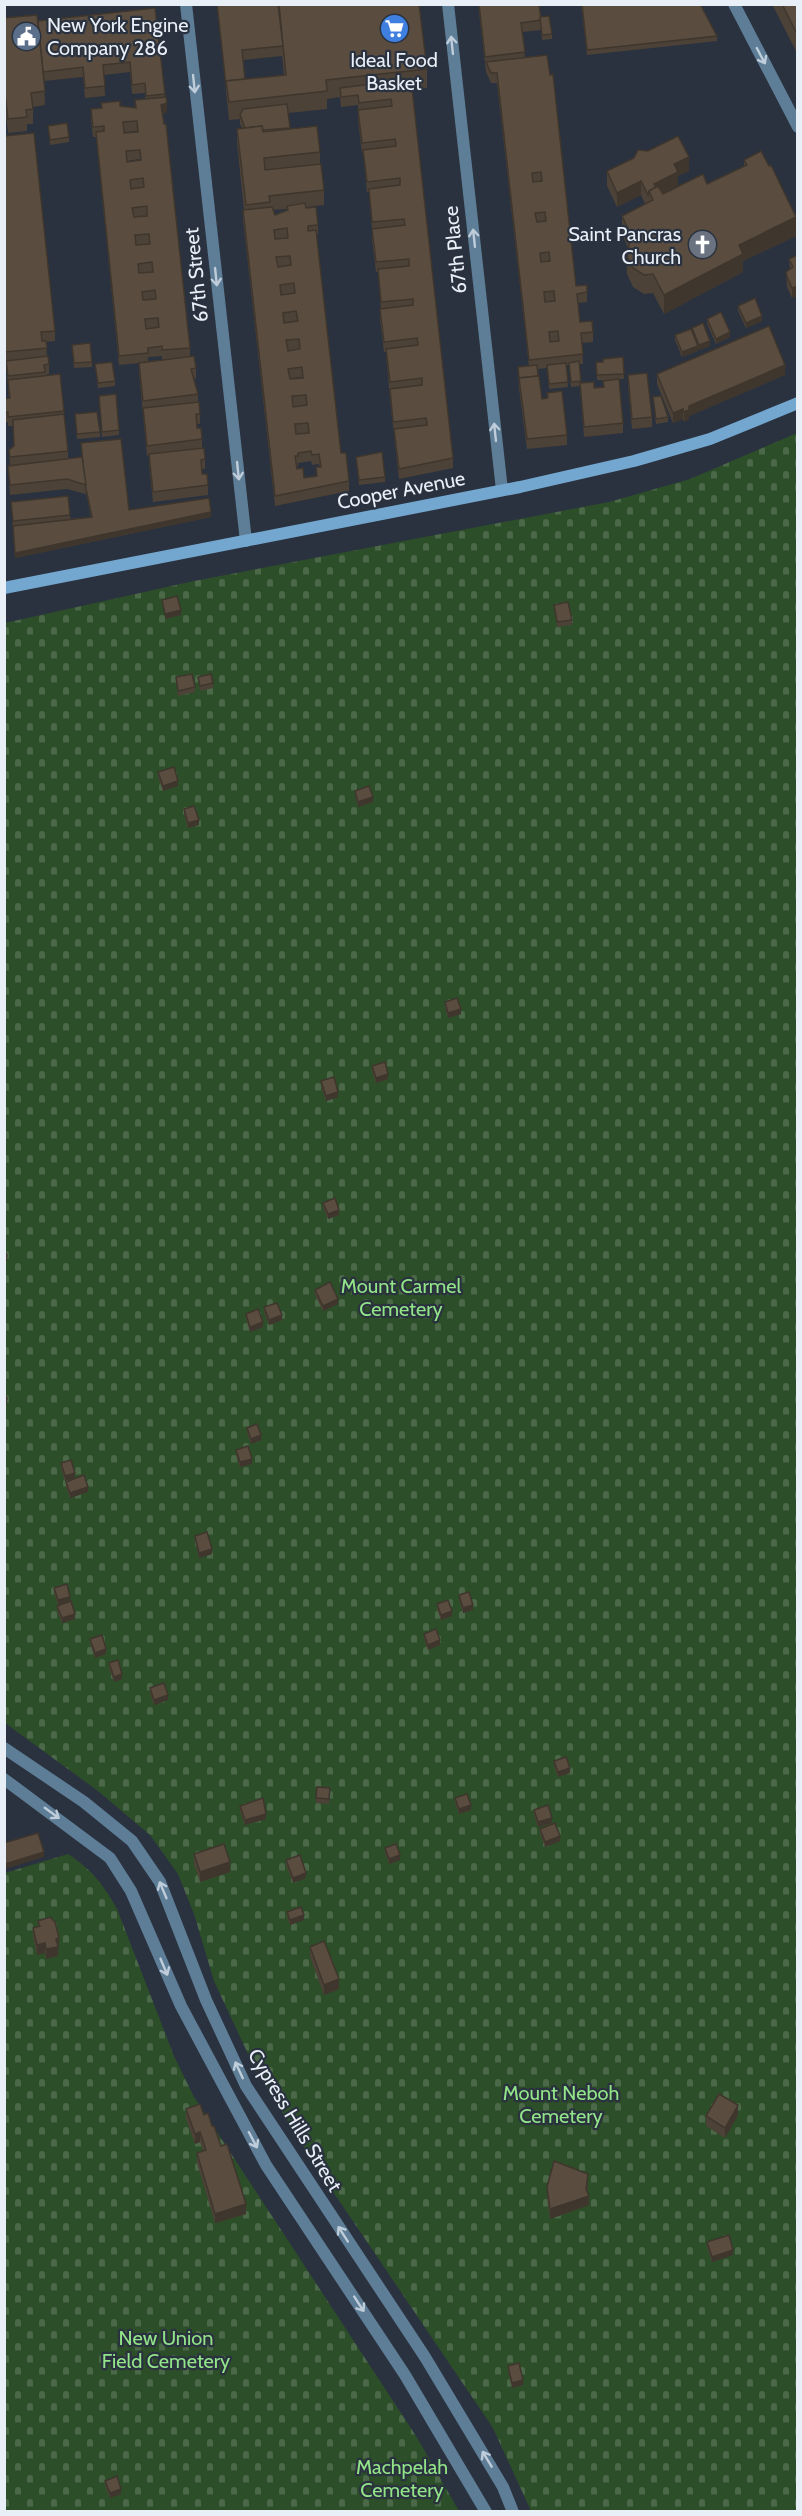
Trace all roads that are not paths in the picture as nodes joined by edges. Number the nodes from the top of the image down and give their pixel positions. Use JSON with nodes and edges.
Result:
{"nodes":[{"id":1,"x":186,"y":4,"type":"edge"},
{"id":2,"x":448,"y":4,"type":"edge"},
{"id":3,"x":734,"y":4,"type":"edge"},
{"id":4,"x":798,"y":127,"type":"edge"},
{"id":5,"x":798,"y":403,"type":"edge"},
{"id":6,"x":502,"y":490,"type":"junction"},
{"id":7,"x":246,"y":541,"type":"junction"},
{"id":8,"x":4,"y":588,"type":"edge"},
{"id":9,"x":4,"y":1748,"type":"edge"},
{"id":10,"x":4,"y":1779,"type":"edge"},
{"id":11,"x":486,"y":2511,"type":"edge"},
{"id":12,"x":513,"y":2511,"type":"edge"}],
"edges":[{"from":1,"to":7,"type":"street","name":"67th Street","one_way":true},
{"from":6,"to":2,"type":"street","name":"67th Place","one_way":true},
{"from":3,"to":4,"type":"street","one_way":true},
{"from":5,"to":6,"type":"main road","name":"Cooper Avenue"},
{"from":6,"to":7,"type":"main road","name":"Cooper Avenue"},
{"from":7,"to":8,"type":"main road","name":"Cooper Avenue"},
{"from":12,"to":9,"type":"street","name":"Cypress Hills Street","one_way":true},
{"from":10,"to":11,"type":"street","one_way":true}]}
